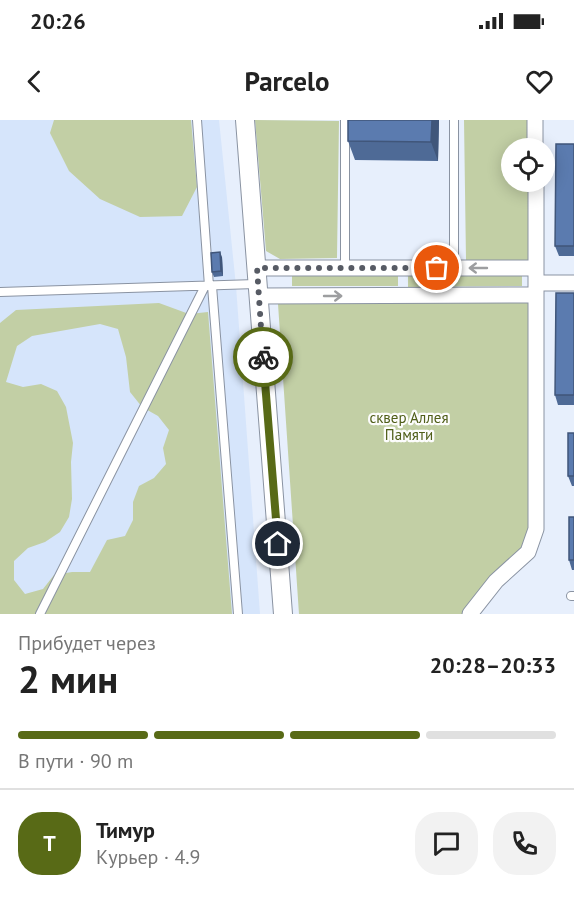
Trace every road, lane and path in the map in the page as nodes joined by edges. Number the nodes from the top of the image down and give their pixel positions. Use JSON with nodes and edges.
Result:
{"nodes":[{"id":1,"x":197,"y":120,"type":"edge"},
{"id":2,"x":245,"y":120,"type":"edge"},
{"id":3,"x":345,"y":120,"type":"edge"},
{"id":4,"x":454,"y":120,"type":"edge"},
{"id":5,"x":535,"y":120,"type":"edge"},
{"id":6,"x":535,"y":138,"type":"edge"},
{"id":7,"x":536,"y":192,"type":"edge"},
{"id":8,"x":345,"y":268,"type":"junction"},
{"id":9,"x":454,"y":268,"type":"junction"},
{"id":10,"x":536,"y":282,"type":"junction"},
{"id":11,"x":258,"y":283,"type":"junction"},
{"id":12,"x":574,"y":283,"type":"edge"},
{"id":13,"x":209,"y":286,"type":"junction"},
{"id":14,"x":0,"y":292,"type":"edge"},
{"id":15,"x":40,"y":614,"type":"edge"},
{"id":16,"x":238,"y":614,"type":"edge"},
{"id":17,"x":283,"y":614,"type":"edge"},
{"id":18,"x":471,"y":614,"type":"edge"}],
"edges":[{"from":1,"to":13,"type":"lane"},
{"from":2,"to":11,"type":"street"},
{"from":3,"to":8,"type":"lane"},
{"from":4,"to":9,"type":"lane"},
{"from":5,"to":6,"type":"street"},
{"from":7,"to":10,"type":"street"},
{"from":8,"to":9,"type":"street"},
{"from":8,"to":11,"type":"street"},
{"from":10,"to":9,"type":"street","one_way":true},
{"from":11,"to":10,"type":"street","one_way":true},
{"from":10,"to":12,"type":"street"},
{"from":10,"to":18,"type":"street"},
{"from":11,"to":13,"type":"lane"},
{"from":11,"to":17,"type":"street"},
{"from":13,"to":14,"type":"lane"},
{"from":13,"to":15,"type":"lane"},
{"from":13,"to":16,"type":"lane"}]}
